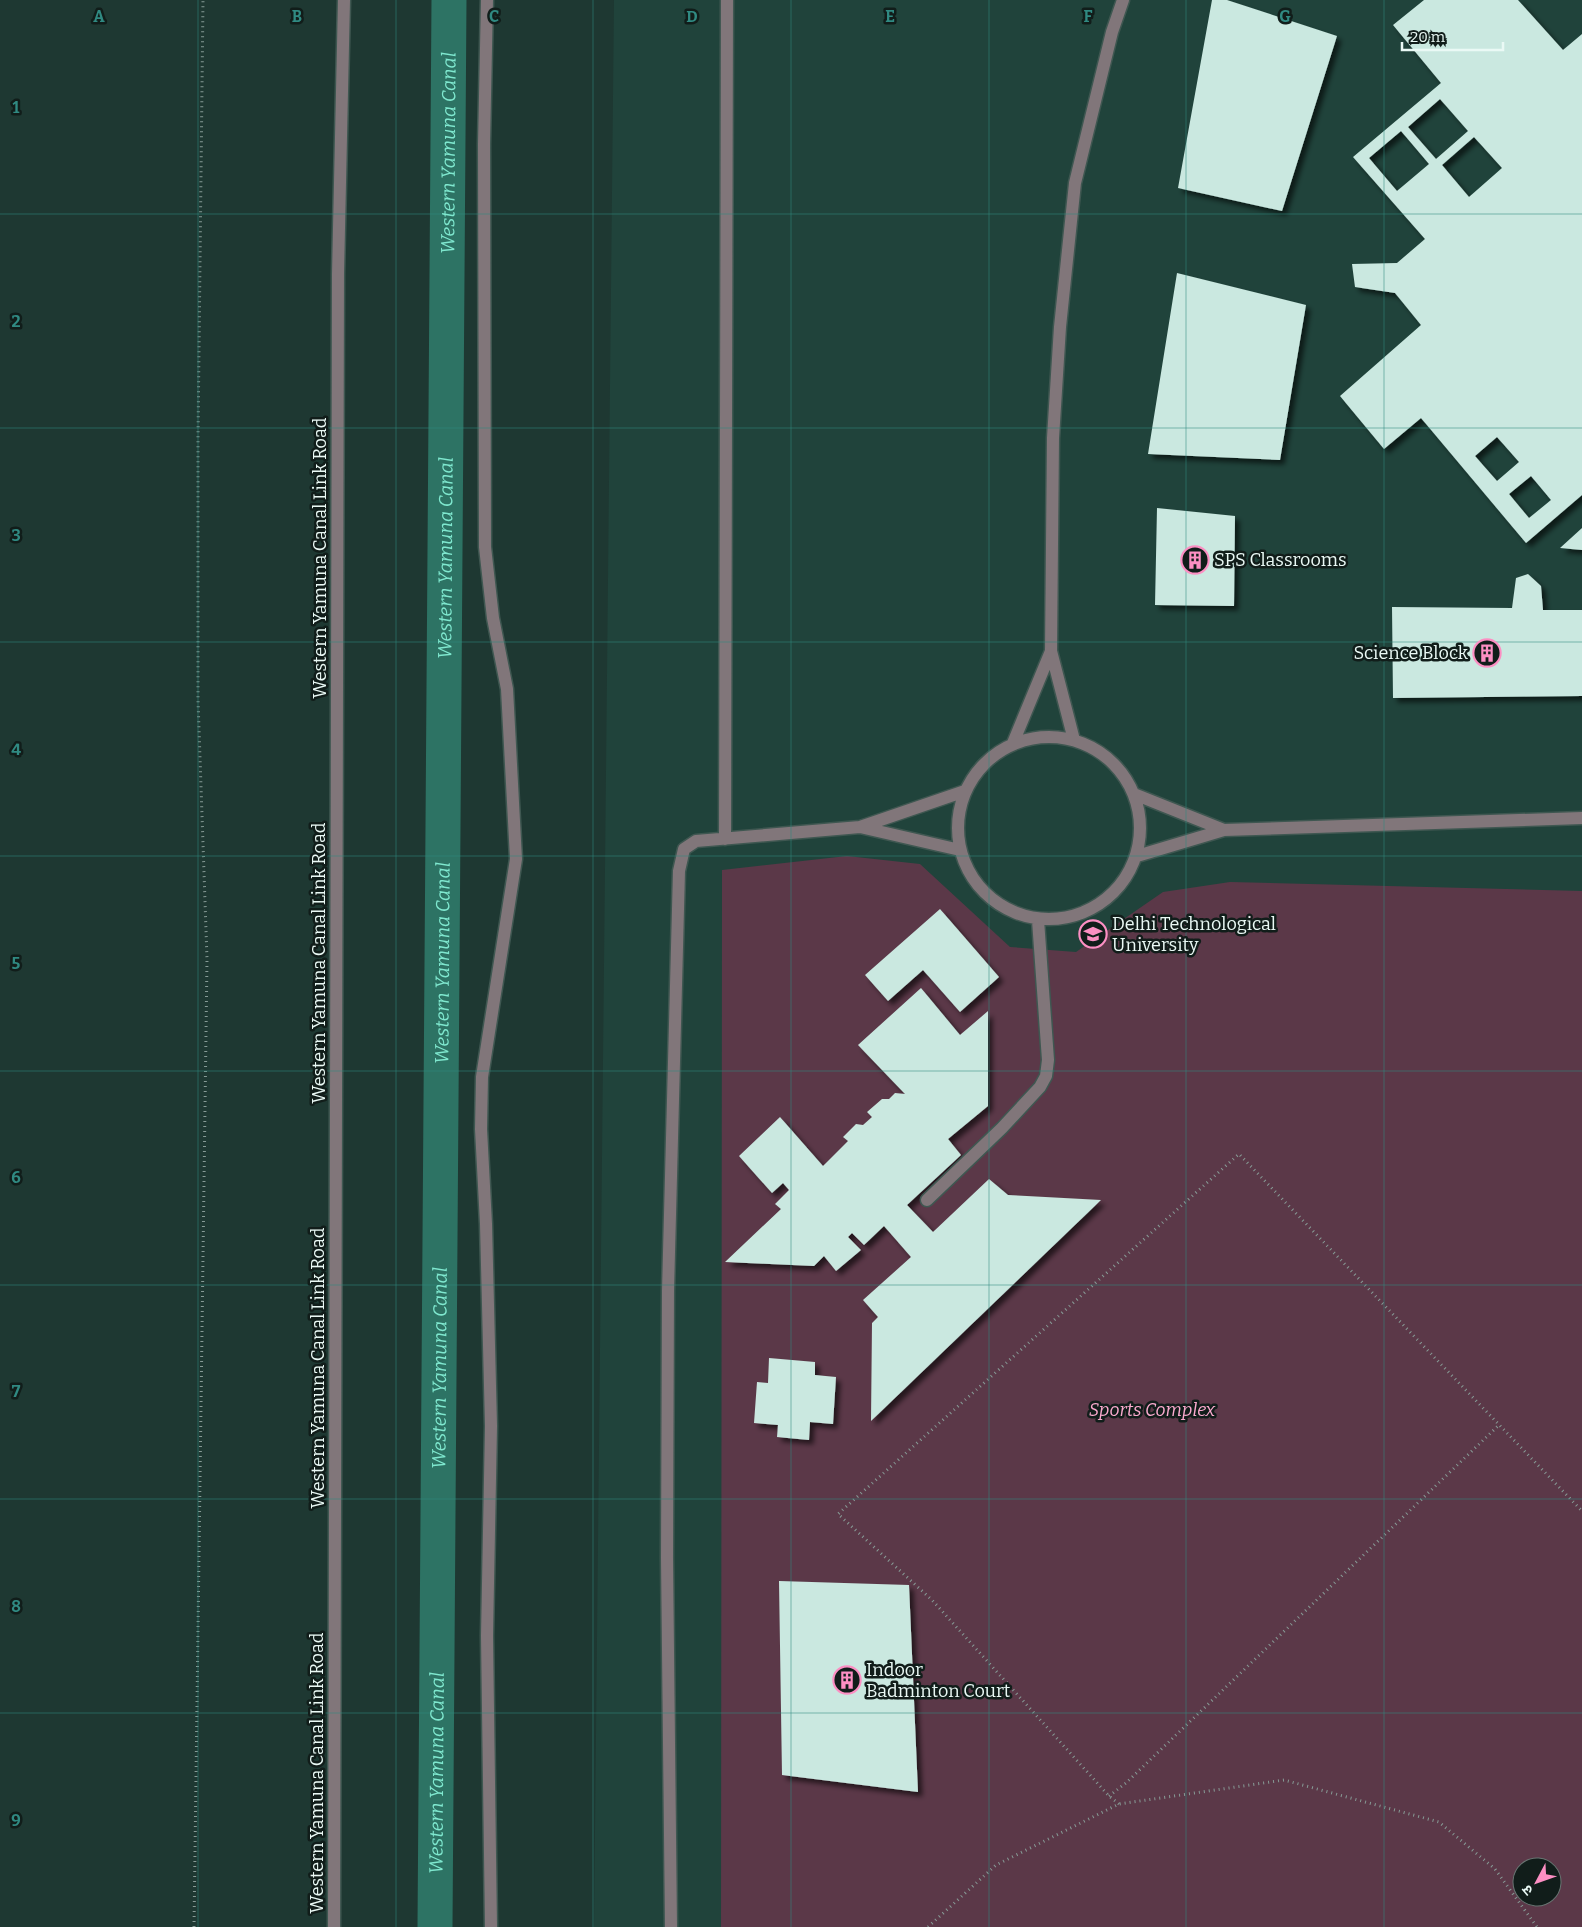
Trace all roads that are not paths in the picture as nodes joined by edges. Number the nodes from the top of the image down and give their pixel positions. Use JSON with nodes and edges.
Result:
{"nodes":[{"id":1,"x":344,"y":0,"type":"edge"},
{"id":2,"x":487,"y":0,"type":"edge"},
{"id":3,"x":727,"y":0,"type":"edge"},
{"id":4,"x":1123,"y":0,"type":"edge"},
{"id":5,"x":1051,"y":651,"type":"junction"},
{"id":6,"x":1074,"y":740,"type":"junction"},
{"id":7,"x":1013,"y":743,"type":"junction"},
{"id":8,"x":965,"y":791,"type":"junction"},
{"id":9,"x":1134,"y":794,"type":"junction"},
{"id":10,"x":1582,"y":818,"type":"edge"},
{"id":11,"x":860,"y":827,"type":"junction"},
{"id":12,"x":1224,"y":830,"type":"junction"},
{"id":13,"x":726,"y":839,"type":"junction"},
{"id":14,"x":960,"y":850,"type":"junction"},
{"id":15,"x":1137,"y":856,"type":"junction"},
{"id":16,"x":1038,"y":920,"type":"junction"},
{"id":17,"x":927,"y":1200,"type":"dead end"},
{"id":18,"x":334,"y":1927,"type":"edge"},
{"id":19,"x":491,"y":1927,"type":"edge"},
{"id":20,"x":670,"y":1927,"type":"edge"}],
"edges":[{"from":1,"to":18,"type":"street","name":"Western Yamuna Canal Link Road"},
{"from":2,"to":19,"type":"street"},
{"from":3,"to":13,"type":"street"},
{"from":4,"to":5,"type":"street"},
{"from":5,"to":6,"type":"street"},
{"from":5,"to":7,"type":"street"},
{"from":6,"to":7,"type":"street"},
{"from":6,"to":9,"type":"street"},
{"from":7,"to":8,"type":"street"},
{"from":8,"to":11,"type":"street"},
{"from":8,"to":14,"type":"street"},
{"from":9,"to":12,"type":"street"},
{"from":9,"to":15,"type":"street"},
{"from":10,"to":12,"type":"street"},
{"from":11,"to":13,"type":"street"},
{"from":11,"to":14,"type":"street"},
{"from":12,"to":15,"type":"street"},
{"from":13,"to":20,"type":"street"},
{"from":14,"to":16,"type":"street"},
{"from":15,"to":16,"type":"street"},
{"from":16,"to":17,"type":"street"}]}
